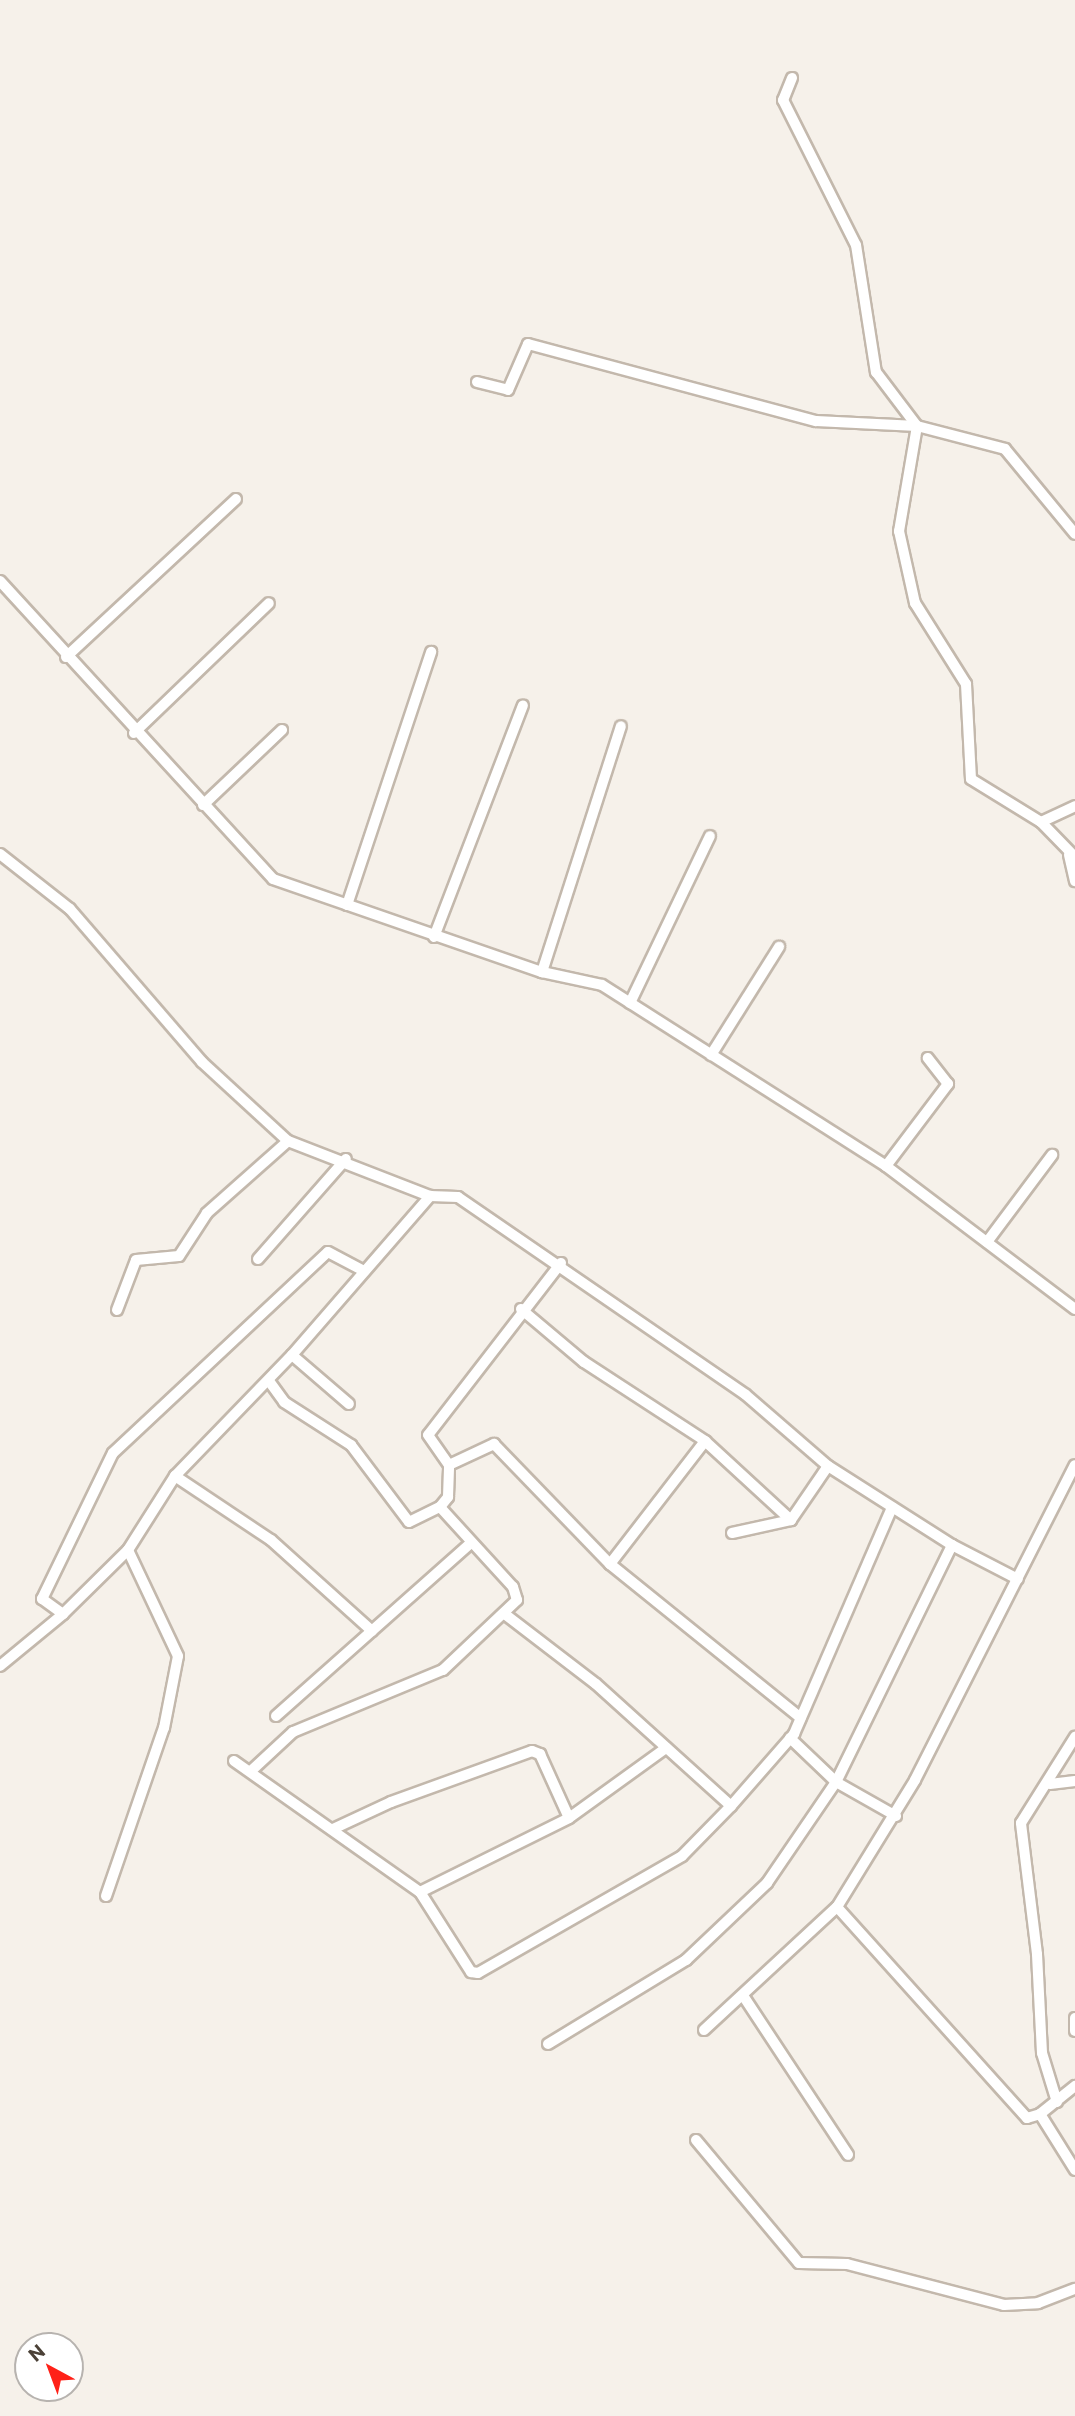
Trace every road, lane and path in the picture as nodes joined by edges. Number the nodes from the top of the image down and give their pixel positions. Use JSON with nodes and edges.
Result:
{"nodes":[{"id":1,"x":792,"y":78,"type":"dead end"},
{"id":2,"x":477,"y":383,"type":"dead end"},
{"id":3,"x":917,"y":426,"type":"junction"},
{"id":4,"x":236,"y":499,"type":"dead end"},
{"id":5,"x":1075,"y":534,"type":"edge"},
{"id":6,"x":0,"y":582,"type":"edge"},
{"id":7,"x":270,"y":603,"type":"dead end"},
{"id":8,"x":431,"y":652,"type":"dead end"},
{"id":9,"x":66,"y":657,"type":"junction"},
{"id":10,"x":523,"y":705,"type":"dead end"},
{"id":11,"x":621,"y":726,"type":"dead end"},
{"id":12,"x":282,"y":730,"type":"dead end"},
{"id":13,"x":134,"y":733,"type":"junction"},
{"id":14,"x":203,"y":805,"type":"junction"},
{"id":15,"x":1075,"y":806,"type":"edge"},
{"id":16,"x":1041,"y":822,"type":"junction"},
{"id":17,"x":710,"y":836,"type":"dead end"},
{"id":18,"x":0,"y":854,"type":"edge"},
{"id":19,"x":1072,"y":856,"type":"edge"},
{"id":20,"x":1075,"y":881,"type":"edge"},
{"id":21,"x":347,"y":905,"type":"junction"},
{"id":22,"x":434,"y":937,"type":"junction"},
{"id":23,"x":779,"y":947,"type":"dead end"},
{"id":24,"x":542,"y":972,"type":"junction"},
{"id":25,"x":630,"y":1003,"type":"junction"},
{"id":26,"x":711,"y":1055,"type":"junction"},
{"id":27,"x":928,"y":1058,"type":"dead end"},
{"id":28,"x":288,"y":1141,"type":"junction"},
{"id":29,"x":1052,"y":1155,"type":"dead end"},
{"id":30,"x":346,"y":1159,"type":"junction"},
{"id":31,"x":886,"y":1166,"type":"junction"},
{"id":32,"x":430,"y":1196,"type":"junction"},
{"id":33,"x":987,"y":1242,"type":"junction"},
{"id":34,"x":258,"y":1259,"type":"dead end"},
{"id":35,"x":561,"y":1264,"type":"junction"},
{"id":36,"x":364,"y":1271,"type":"junction"},
{"id":37,"x":1075,"y":1309,"type":"edge"},
{"id":38,"x":117,"y":1310,"type":"dead end"},
{"id":39,"x":521,"y":1310,"type":"junction"},
{"id":40,"x":292,"y":1355,"type":"junction"},
{"id":41,"x":269,"y":1381,"type":"junction"},
{"id":42,"x":349,"y":1404,"type":"dead end"},
{"id":43,"x":705,"y":1441,"type":"junction"},
{"id":44,"x":449,"y":1465,"type":"junction"},
{"id":45,"x":1075,"y":1465,"type":"edge"},
{"id":46,"x":828,"y":1466,"type":"junction"},
{"id":47,"x":175,"y":1476,"type":"junction"},
{"id":48,"x":1070,"y":1486,"type":"edge"},
{"id":49,"x":440,"y":1507,"type":"junction"},
{"id":50,"x":892,"y":1507,"type":"junction"},
{"id":51,"x":790,"y":1520,"type":"junction"},
{"id":52,"x":732,"y":1533,"type":"dead end"},
{"id":53,"x":470,"y":1544,"type":"junction"},
{"id":54,"x":952,"y":1545,"type":"junction"},
{"id":55,"x":128,"y":1549,"type":"junction"},
{"id":56,"x":610,"y":1564,"type":"junction"},
{"id":57,"x":1018,"y":1579,"type":"junction"},
{"id":58,"x":63,"y":1614,"type":"junction"},
{"id":59,"x":506,"y":1615,"type":"junction"},
{"id":60,"x":372,"y":1631,"type":"junction"},
{"id":61,"x":0,"y":1666,"type":"edge"},
{"id":62,"x":276,"y":1716,"type":"dead end"},
{"id":63,"x":801,"y":1718,"type":"junction"},
{"id":64,"x":1075,"y":1737,"type":"edge"},
{"id":65,"x":790,"y":1738,"type":"junction"},
{"id":66,"x":666,"y":1748,"type":"junction"},
{"id":67,"x":234,"y":1761,"type":"dead end"},
{"id":68,"x":252,"y":1770,"type":"junction"},
{"id":69,"x":1075,"y":1781,"type":"edge"},
{"id":70,"x":836,"y":1782,"type":"junction"},
{"id":71,"x":1050,"y":1784,"type":"junction"},
{"id":72,"x":731,"y":1807,"type":"junction"},
{"id":73,"x":895,"y":1816,"type":"junction"},
{"id":74,"x":569,"y":1818,"type":"junction"},
{"id":75,"x":333,"y":1829,"type":"junction"},
{"id":76,"x":420,"y":1892,"type":"junction"},
{"id":77,"x":106,"y":1896,"type":"dead end"},
{"id":78,"x":837,"y":1907,"type":"junction"},
{"id":79,"x":744,"y":1997,"type":"junction"},
{"id":80,"x":1075,"y":2018,"type":"edge"},
{"id":81,"x":704,"y":2030,"type":"dead end"},
{"id":82,"x":1075,"y":2031,"type":"edge"},
{"id":83,"x":548,"y":2044,"type":"dead end"},
{"id":84,"x":1075,"y":2086,"type":"edge"},
{"id":85,"x":1057,"y":2102,"type":"junction"},
{"id":86,"x":1040,"y":2114,"type":"junction"},
{"id":87,"x":696,"y":2140,"type":"dead end"},
{"id":88,"x":849,"y":2155,"type":"dead end"},
{"id":89,"x":1075,"y":2170,"type":"edge"},
{"id":90,"x":1075,"y":2289,"type":"edge"}],
"edges":[{"from":1,"to":3,"type":"street"},
{"from":2,"to":3,"type":"street"},
{"from":3,"to":5,"type":"street"},
{"from":3,"to":16,"type":"street"},
{"from":4,"to":9,"type":"street"},
{"from":6,"to":9,"type":"street"},
{"from":7,"to":13,"type":"street"},
{"from":8,"to":21,"type":"street"},
{"from":9,"to":13,"type":"street"},
{"from":10,"to":22,"type":"street"},
{"from":11,"to":24,"type":"street"},
{"from":12,"to":14,"type":"street"},
{"from":13,"to":14,"type":"street"},
{"from":14,"to":21,"type":"street"},
{"from":15,"to":16,"type":"street"},
{"from":16,"to":19,"type":"street"},
{"from":17,"to":25,"type":"street"},
{"from":18,"to":28,"type":"street"},
{"from":19,"to":20,"type":"street"},
{"from":21,"to":22,"type":"street"},
{"from":22,"to":24,"type":"street"},
{"from":23,"to":26,"type":"street"},
{"from":24,"to":25,"type":"street"},
{"from":25,"to":26,"type":"street"},
{"from":26,"to":31,"type":"street"},
{"from":27,"to":31,"type":"street"},
{"from":28,"to":30,"type":"street"},
{"from":28,"to":38,"type":"street"},
{"from":29,"to":33,"type":"street"},
{"from":30,"to":32,"type":"street"},
{"from":30,"to":34,"type":"street"},
{"from":31,"to":33,"type":"street"},
{"from":32,"to":35,"type":"street"},
{"from":32,"to":36,"type":"street"},
{"from":33,"to":37,"type":"street"},
{"from":35,"to":39,"type":"street"},
{"from":35,"to":46,"type":"street"},
{"from":36,"to":40,"type":"street"},
{"from":36,"to":58,"type":"street"},
{"from":39,"to":43,"type":"street"},
{"from":39,"to":44,"type":"street"},
{"from":40,"to":41,"type":"street"},
{"from":40,"to":42,"type":"street"},
{"from":41,"to":47,"type":"street"},
{"from":41,"to":49,"type":"street"},
{"from":43,"to":51,"type":"street"},
{"from":43,"to":56,"type":"street"},
{"from":44,"to":49,"type":"street"},
{"from":44,"to":56,"type":"street"},
{"from":45,"to":48,"type":"street"},
{"from":46,"to":50,"type":"street"},
{"from":46,"to":51,"type":"street"},
{"from":47,"to":55,"type":"street"},
{"from":47,"to":60,"type":"street"},
{"from":48,"to":57,"type":"street"},
{"from":49,"to":53,"type":"street"},
{"from":50,"to":54,"type":"street"},
{"from":50,"to":63,"type":"street"},
{"from":51,"to":52,"type":"street"},
{"from":53,"to":59,"type":"street"},
{"from":53,"to":60,"type":"street"},
{"from":54,"to":57,"type":"street"},
{"from":54,"to":70,"type":"street"},
{"from":55,"to":58,"type":"street"},
{"from":55,"to":77,"type":"street"},
{"from":56,"to":63,"type":"street"},
{"from":57,"to":73,"type":"street"},
{"from":58,"to":61,"type":"street"},
{"from":59,"to":66,"type":"street"},
{"from":59,"to":68,"type":"street"},
{"from":60,"to":62,"type":"street"},
{"from":63,"to":65,"type":"street"},
{"from":64,"to":71,"type":"street"},
{"from":65,"to":70,"type":"street"},
{"from":65,"to":72,"type":"street"},
{"from":66,"to":72,"type":"street"},
{"from":66,"to":74,"type":"street"},
{"from":67,"to":68,"type":"street"},
{"from":68,"to":75,"type":"street"},
{"from":69,"to":71,"type":"street"},
{"from":70,"to":73,"type":"street"},
{"from":70,"to":83,"type":"street"},
{"from":71,"to":85,"type":"street"},
{"from":72,"to":76,"type":"street"},
{"from":73,"to":78,"type":"street"},
{"from":74,"to":75,"type":"street"},
{"from":74,"to":76,"type":"street"},
{"from":75,"to":76,"type":"street"},
{"from":78,"to":79,"type":"street"},
{"from":78,"to":86,"type":"street"},
{"from":79,"to":81,"type":"street"},
{"from":79,"to":88,"type":"street"},
{"from":80,"to":82,"type":"street"},
{"from":84,"to":85,"type":"street"},
{"from":85,"to":86,"type":"street"},
{"from":86,"to":89,"type":"street"},
{"from":87,"to":90,"type":"street"}]}
